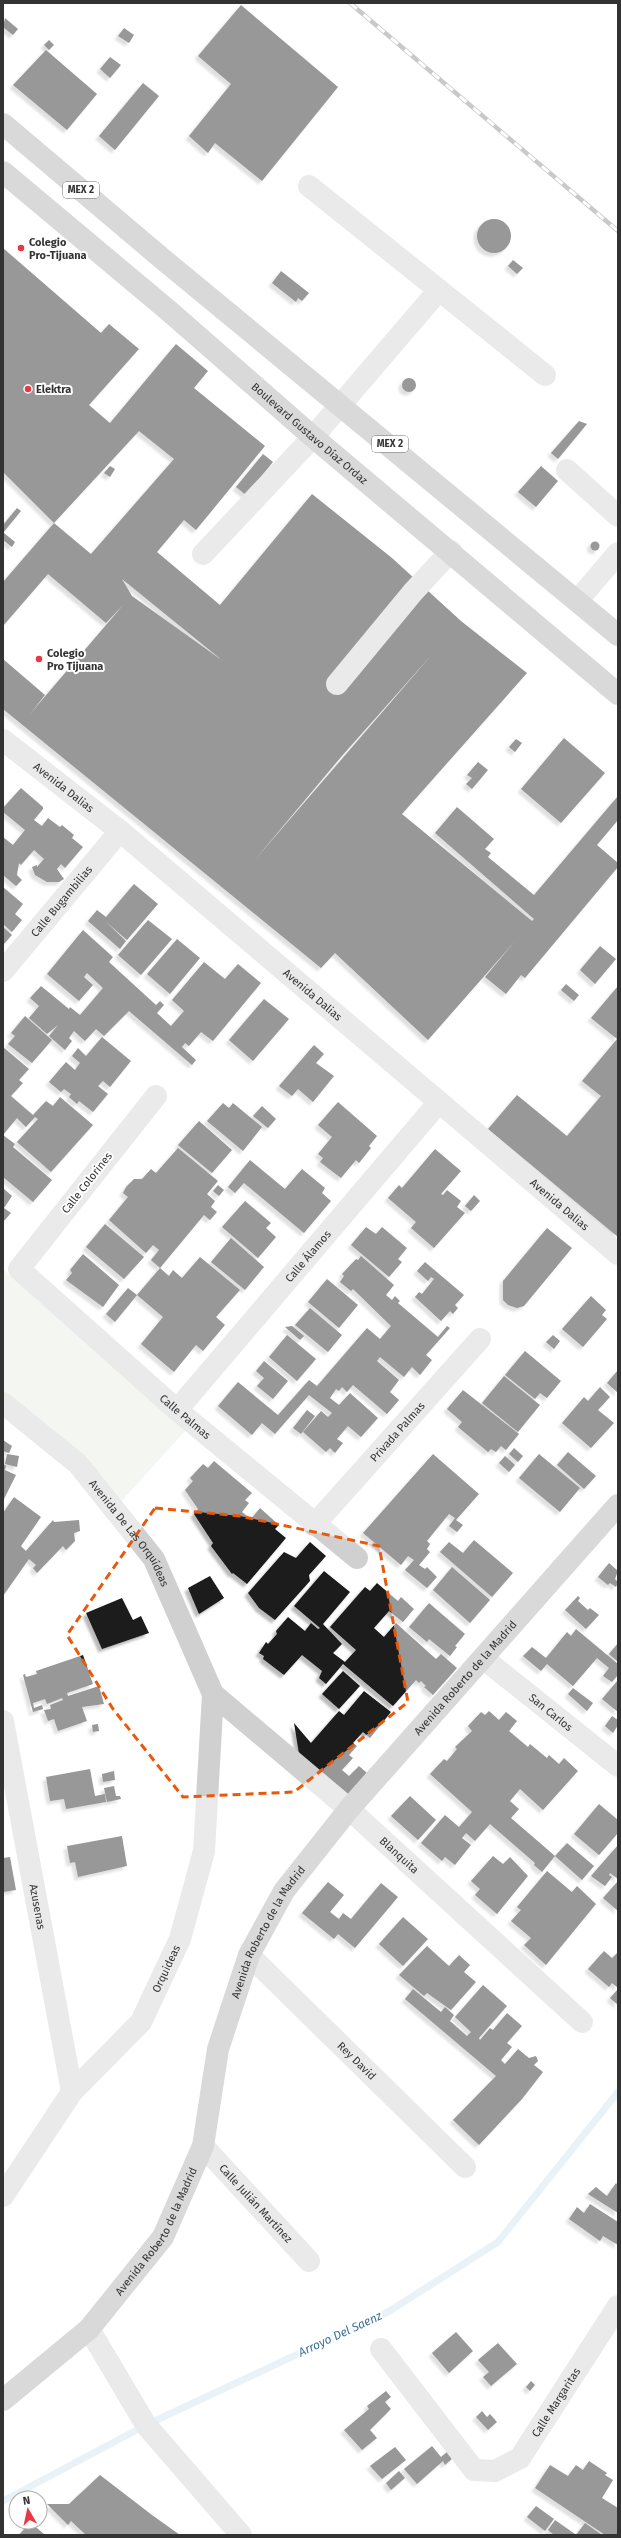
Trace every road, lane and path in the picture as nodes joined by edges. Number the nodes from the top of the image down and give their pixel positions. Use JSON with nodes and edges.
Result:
{"nodes":[{"id":1,"x":3,"y":124,"type":"edge"},
{"id":2,"x":3,"y":172,"type":"edge"},
{"id":3,"x":309,"y":186,"type":"dead end"},
{"id":4,"x":439,"y":290,"type":"junction"},
{"id":5,"x":545,"y":375,"type":"dead end"},
{"id":6,"x":342,"y":405,"type":"junction"},
{"id":7,"x":314,"y":437,"type":"junction"},
{"id":8,"x":567,"y":470,"type":"dead end"},
{"id":9,"x":618,"y":516,"type":"edge"},
{"id":10,"x":451,"y":551,"type":"junction"},
{"id":11,"x":618,"y":553,"type":"edge"},
{"id":12,"x":203,"y":554,"type":"dead end"},
{"id":13,"x":578,"y":600,"type":"junction"},
{"id":14,"x":618,"y":635,"type":"edge"},
{"id":15,"x":337,"y":684,"type":"dead end"},
{"id":16,"x":618,"y":694,"type":"edge"},
{"id":17,"x":3,"y":740,"type":"edge"},
{"id":18,"x":120,"y":831,"type":"junction"},
{"id":19,"x":3,"y":971,"type":"edge"},
{"id":20,"x":156,"y":1096,"type":"dead end"},
{"id":21,"x":439,"y":1102,"type":"junction"},
{"id":22,"x":618,"y":1254,"type":"edge"},
{"id":23,"x":19,"y":1269,"type":"joint"},
{"id":24,"x":480,"y":1340,"type":"dead end"},
{"id":25,"x":3,"y":1403,"type":"edge"},
{"id":26,"x":177,"y":1410,"type":"junction"},
{"id":27,"x":618,"y":1505,"type":"edge"},
{"id":28,"x":314,"y":1525,"type":"junction"},
{"id":29,"x":356,"y":1558,"type":"dead end"},
{"id":30,"x":483,"y":1658,"type":"junction"},
{"id":31,"x":213,"y":1694,"type":"junction"},
{"id":32,"x":3,"y":1721,"type":"edge"},
{"id":33,"x":618,"y":1766,"type":"edge"},
{"id":34,"x":349,"y":1809,"type":"junction"},
{"id":35,"x":249,"y":1955,"type":"junction"},
{"id":36,"x":582,"y":2022,"type":"dead end"},
{"id":37,"x":72,"y":2092,"type":"junction"},
{"id":38,"x":203,"y":2146,"type":"junction"},
{"id":39,"x":465,"y":2166,"type":"dead end"},
{"id":40,"x":3,"y":2196,"type":"edge"},
{"id":41,"x":309,"y":2261,"type":"dead end"},
{"id":42,"x":618,"y":2306,"type":"edge"},
{"id":43,"x":89,"y":2329,"type":"junction"},
{"id":44,"x":381,"y":2349,"type":"dead end"},
{"id":45,"x":3,"y":2400,"type":"edge"},
{"id":46,"x":241,"y":2535,"type":"edge"}],
"edges":[{"from":1,"to":6,"type":"main road","number":"MEX 2"},
{"from":2,"to":7,"type":"main road","name":"Boulevard Gustavo Díaz Ordaz"},
{"from":3,"to":4,"type":"street"},
{"from":4,"to":5,"type":"street"},
{"from":4,"to":6,"type":"street"},
{"from":6,"to":7,"type":"street"},
{"from":6,"to":13,"type":"main road","number":"MEX 2"},
{"from":7,"to":10,"type":"main road","name":"Boulevard Gustavo Díaz Ordaz"},
{"from":7,"to":12,"type":"street"},
{"from":8,"to":9,"type":"street"},
{"from":10,"to":15,"type":"street"},
{"from":10,"to":16,"type":"main road","name":"Boulevard Gustavo Díaz Ordaz"},
{"from":11,"to":13,"type":"street"},
{"from":13,"to":14,"type":"main road","number":"MEX 2"},
{"from":17,"to":18,"type":"street","name":"Avenida Dalias"},
{"from":18,"to":19,"type":"street","name":"Calle Bugambilias"},
{"from":18,"to":21,"type":"street","name":"Avenida Dalias"},
{"from":20,"to":23,"type":"street","name":"Calle Colorines"},
{"from":21,"to":22,"type":"street","name":"Avenida Dalias"},
{"from":21,"to":26,"type":"street","name":"Calle Álamos"},
{"from":23,"to":26,"type":"street","name":"Calle Palmas"},
{"from":24,"to":28,"type":"street","name":"Privada Palmas"},
{"from":25,"to":31,"type":"street","name":"Avenida De Las Orquídeas"},
{"from":26,"to":28,"type":"street","name":"Calle Palmas"},
{"from":27,"to":30,"type":"main road","name":"Avenida Roberto de la Madrid"},
{"from":28,"to":29,"type":"street","name":"Calle Palmas"},
{"from":30,"to":33,"type":"street","name":"San Carlos"},
{"from":30,"to":34,"type":"main road","name":"Avenida Roberto de la Madrid"},
{"from":31,"to":34,"type":"street","name":"Blanquita"},
{"from":31,"to":37,"type":"street","name":"Orquideas"},
{"from":32,"to":37,"type":"street","name":"Azusenas"},
{"from":34,"to":35,"type":"main road","name":"Avenida Roberto de la Madrid"},
{"from":34,"to":36,"type":"street","name":"Blanquita"},
{"from":35,"to":38,"type":"main road","name":"Avenida Roberto de la Madrid"},
{"from":35,"to":39,"type":"street","name":"Rey David"},
{"from":37,"to":40,"type":"street","name":"Orquideas"},
{"from":38,"to":41,"type":"street","name":"Calle Julián Martínez"},
{"from":38,"to":43,"type":"main road","name":"Avenida Roberto de la Madrid"},
{"from":42,"to":44,"type":"street","name":"Calle Margaritas"},
{"from":43,"to":45,"type":"main road","name":"Avenida Roberto de la Madrid"},
{"from":43,"to":46,"type":"street"}]}
